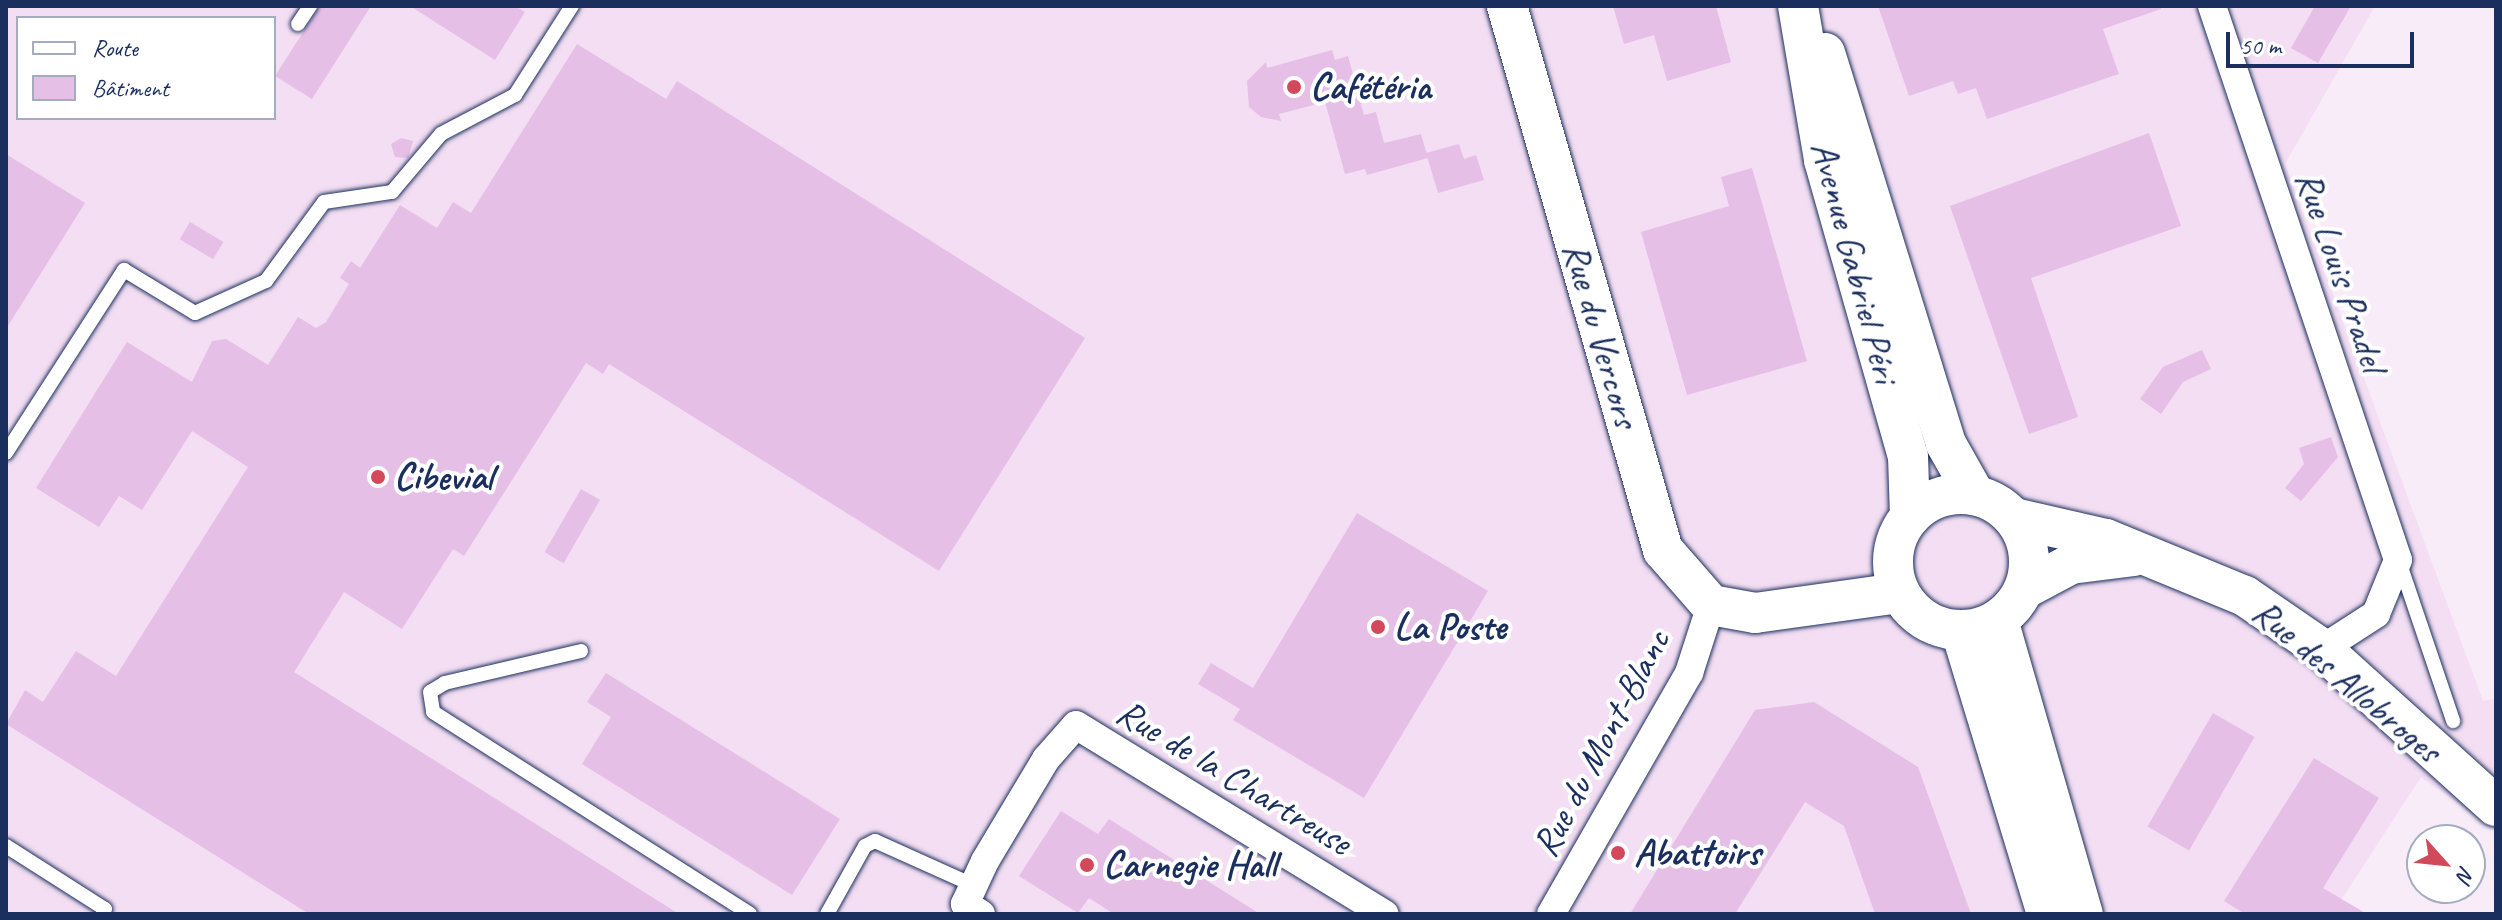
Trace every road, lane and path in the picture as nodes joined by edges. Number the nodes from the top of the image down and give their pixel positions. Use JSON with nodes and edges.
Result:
{"nodes":[{"id":1,"x":310,"y":6,"type":"edge"},
{"id":2,"x":572,"y":6,"type":"edge"},
{"id":3,"x":1507,"y":6,"type":"edge"},
{"id":4,"x":1798,"y":6,"type":"edge"},
{"id":5,"x":1808,"y":6,"type":"edge"},
{"id":6,"x":2212,"y":6,"type":"edge"},
{"id":7,"x":298,"y":24,"type":"dead end"},
{"id":8,"x":6,"y":453,"type":"edge"},
{"id":9,"x":1975,"y":495,"type":"junction"},
{"id":10,"x":1910,"y":517,"type":"junction"},
{"id":11,"x":2014,"y":518,"type":"junction"},
{"id":12,"x":2143,"y":555,"type":"junction"},
{"id":13,"x":2398,"y":560,"type":"junction"},
{"id":14,"x":1896,"y":578,"type":"junction"},
{"id":15,"x":2024,"y":589,"type":"junction"},
{"id":16,"x":1711,"y":605,"type":"junction"},
{"id":17,"x":1980,"y":625,"type":"junction"},
{"id":18,"x":2322,"y":649,"type":"junction"},
{"id":19,"x":581,"y":651,"type":"dead end"},
{"id":20,"x":2453,"y":721,"type":"dead end"},
{"id":21,"x":2496,"y":806,"type":"edge"},
{"id":22,"x":6,"y":846,"type":"edge"},
{"id":23,"x":973,"y":885,"type":"junction"},
{"id":24,"x":103,"y":914,"type":"edge"},
{"id":25,"x":750,"y":914,"type":"edge"},
{"id":26,"x":827,"y":914,"type":"edge"},
{"id":27,"x":981,"y":914,"type":"edge"},
{"id":28,"x":1385,"y":914,"type":"edge"},
{"id":29,"x":1551,"y":914,"type":"edge"},
{"id":30,"x":2047,"y":914,"type":"edge"},
{"id":31,"x":2083,"y":914,"type":"edge"}],
"edges":[{"from":1,"to":7,"type":"lane"},
{"from":2,"to":8,"type":"lane"},
{"from":3,"to":16,"type":"main road","name":"Rue du Vercors"},
{"from":4,"to":10,"type":"main road","name":"Avenue Gabriel Péri"},
{"from":5,"to":9,"type":"main road","name":"Avenue Gabriel Péri"},
{"from":6,"to":13,"type":"street","name":"Rue Louis Pradel"},
{"from":9,"to":10,"type":"main road"},
{"from":9,"to":11,"type":"main road"},
{"from":10,"to":14,"type":"main road"},
{"from":11,"to":12,"type":"main road","name":"Rue des Allobroges"},
{"from":11,"to":15,"type":"main road"},
{"from":12,"to":15,"type":"main road","name":"Rue des Allobroges"},
{"from":12,"to":18,"type":"main road","name":"Rue des Allobroges"},
{"from":13,"to":18,"type":"street"},
{"from":13,"to":20,"type":"lane","name":"Rue Louis Pradel"},
{"from":14,"to":16,"type":"main road"},
{"from":14,"to":17,"type":"main road"},
{"from":15,"to":17,"type":"main road"},
{"from":16,"to":29,"type":"street","name":"Rue du Mont-Blanc"},
{"from":17,"to":30,"type":"main road"},
{"from":17,"to":31,"type":"main road"},
{"from":18,"to":21,"type":"main road","name":"Rue des Allobroges"},
{"from":19,"to":25,"type":"lane"},
{"from":22,"to":24,"type":"lane"},
{"from":23,"to":26,"type":"lane"},
{"from":23,"to":27,"type":"street"},
{"from":23,"to":28,"type":"street","name":"Rue de la Chartreuse"}]}
